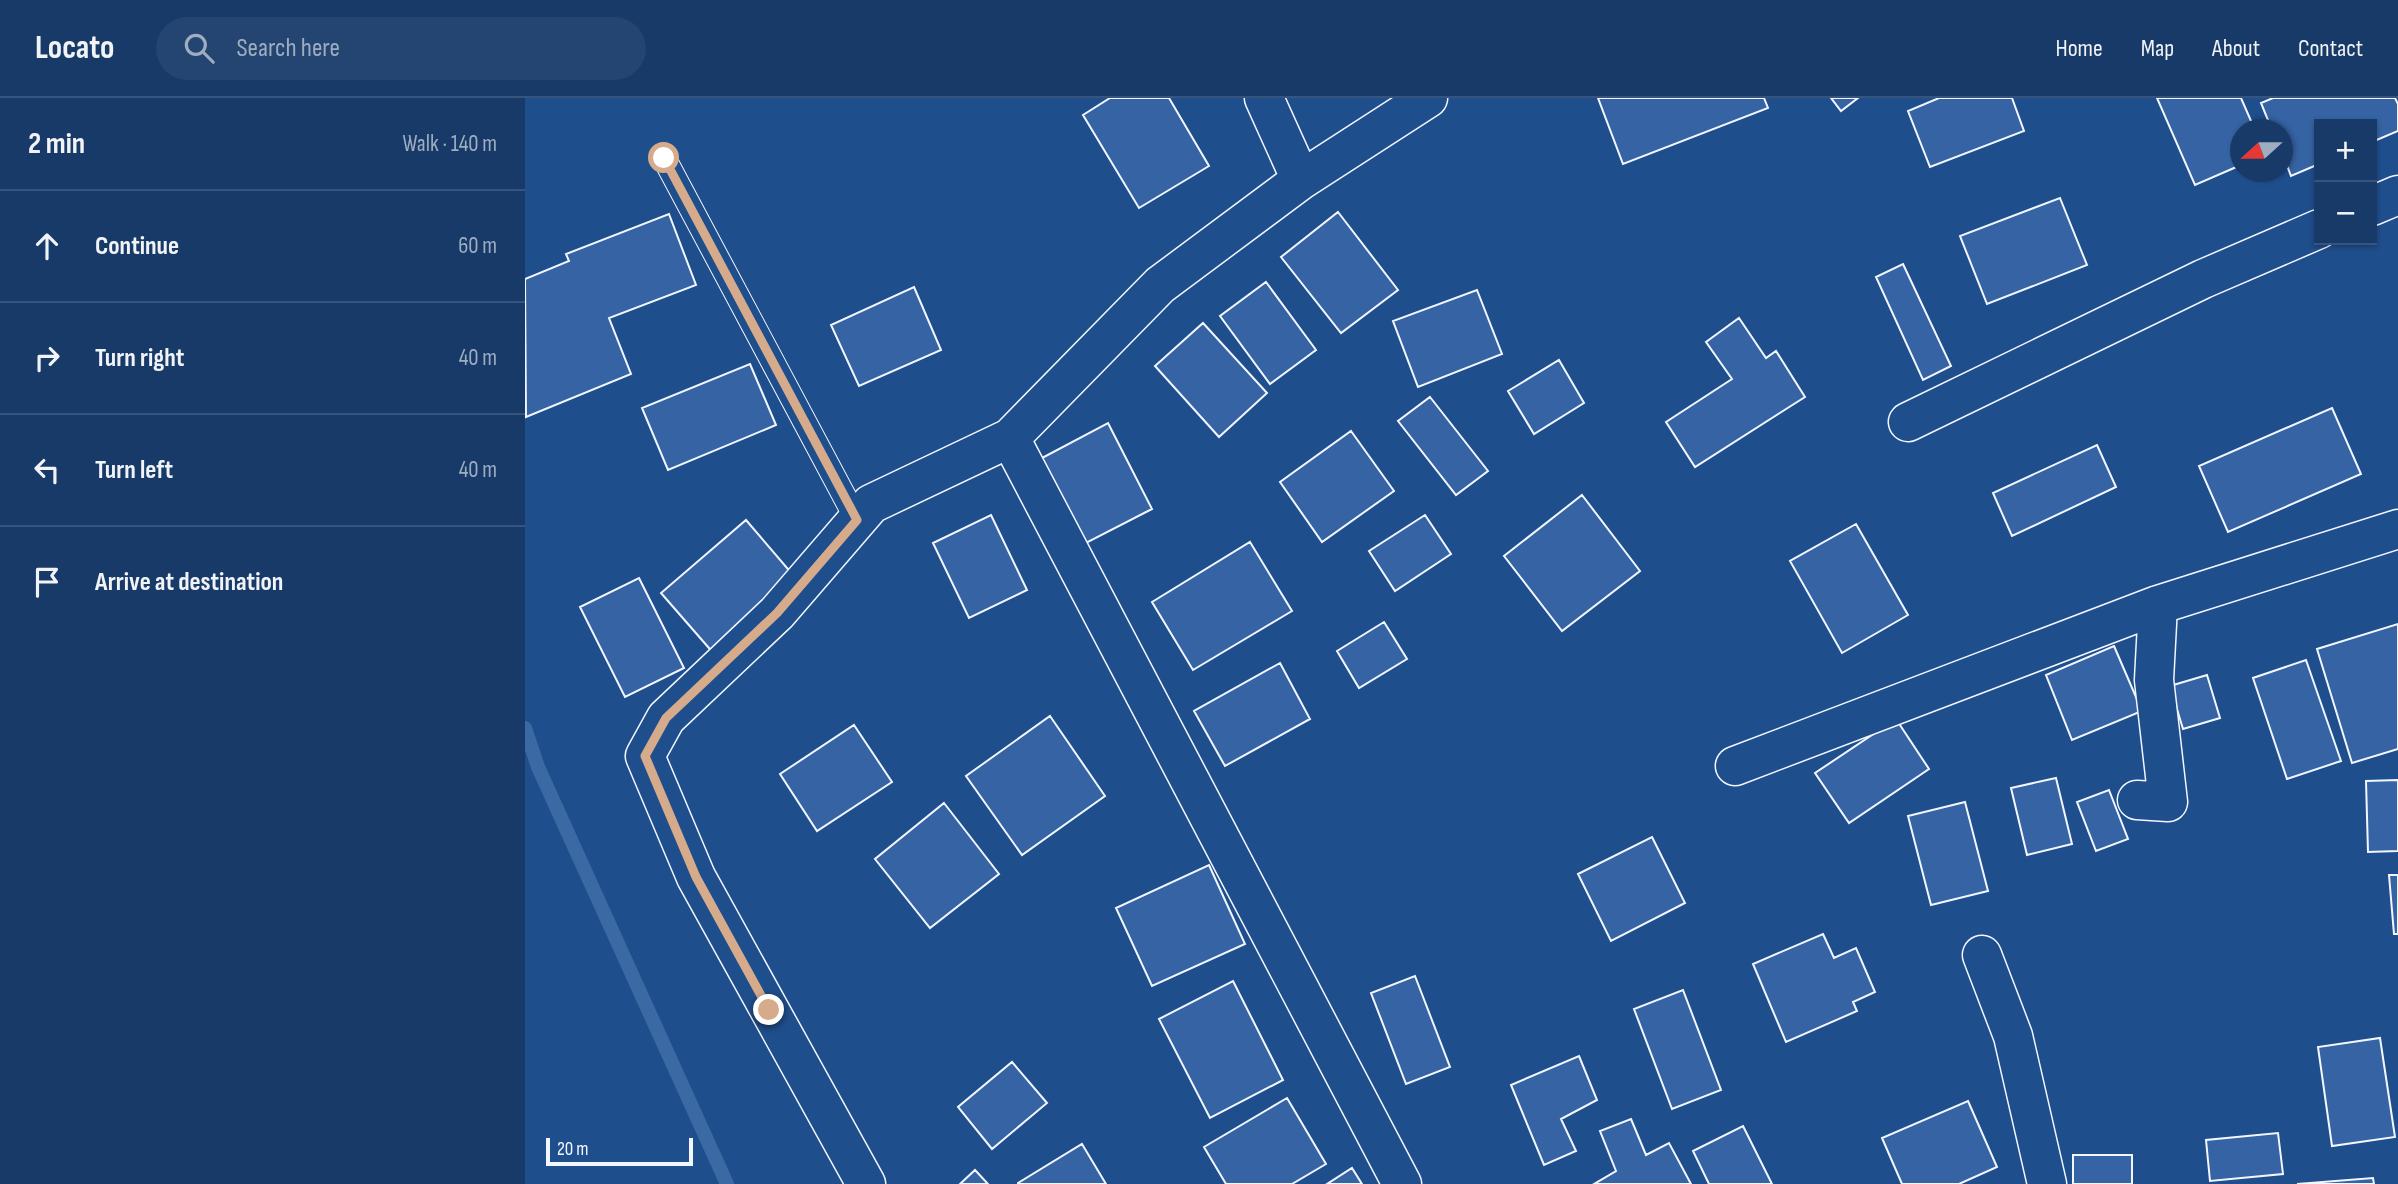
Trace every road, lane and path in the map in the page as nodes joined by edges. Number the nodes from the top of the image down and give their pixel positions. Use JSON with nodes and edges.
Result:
{"nodes":[{"id":1,"x":1265,"y":98,"type":"edge"},
{"id":2,"x":1428,"y":98,"type":"edge"},
{"id":3,"x":664,"y":158,"type":"dead end"},
{"id":4,"x":1301,"y":180,"type":"junction"},
{"id":5,"x":2398,"y":195,"type":"edge"},
{"id":6,"x":2377,"y":204,"type":"edge"},
{"id":7,"x":2314,"y":231,"type":"edge"},
{"id":8,"x":1908,"y":422,"type":"dead end"},
{"id":9,"x":1010,"y":438,"type":"junction"},
{"id":10,"x":857,"y":520,"type":"junction"},
{"id":11,"x":2398,"y":529,"type":"edge"},
{"id":12,"x":2158,"y":605,"type":"junction"},
{"id":13,"x":1735,"y":766,"type":"dead end"},
{"id":14,"x":2137,"y":800,"type":"dead end"},
{"id":15,"x":1982,"y":955,"type":"dead end"},
{"id":16,"x":866,"y":1184,"type":"edge"},
{"id":17,"x":1402,"y":1184,"type":"edge"},
{"id":18,"x":2047,"y":1184,"type":"edge"}],
"edges":[{"from":1,"to":4,"type":"street"},
{"from":2,"to":4,"type":"street"},
{"from":3,"to":10,"type":"lane"},
{"from":4,"to":9,"type":"street"},
{"from":5,"to":6,"type":"street"},
{"from":7,"to":8,"type":"street"},
{"from":9,"to":10,"type":"street"},
{"from":9,"to":17,"type":"street"},
{"from":10,"to":16,"type":"street"},
{"from":11,"to":12,"type":"street"},
{"from":12,"to":13,"type":"street"},
{"from":12,"to":14,"type":"street"},
{"from":15,"to":18,"type":"street"}]}
